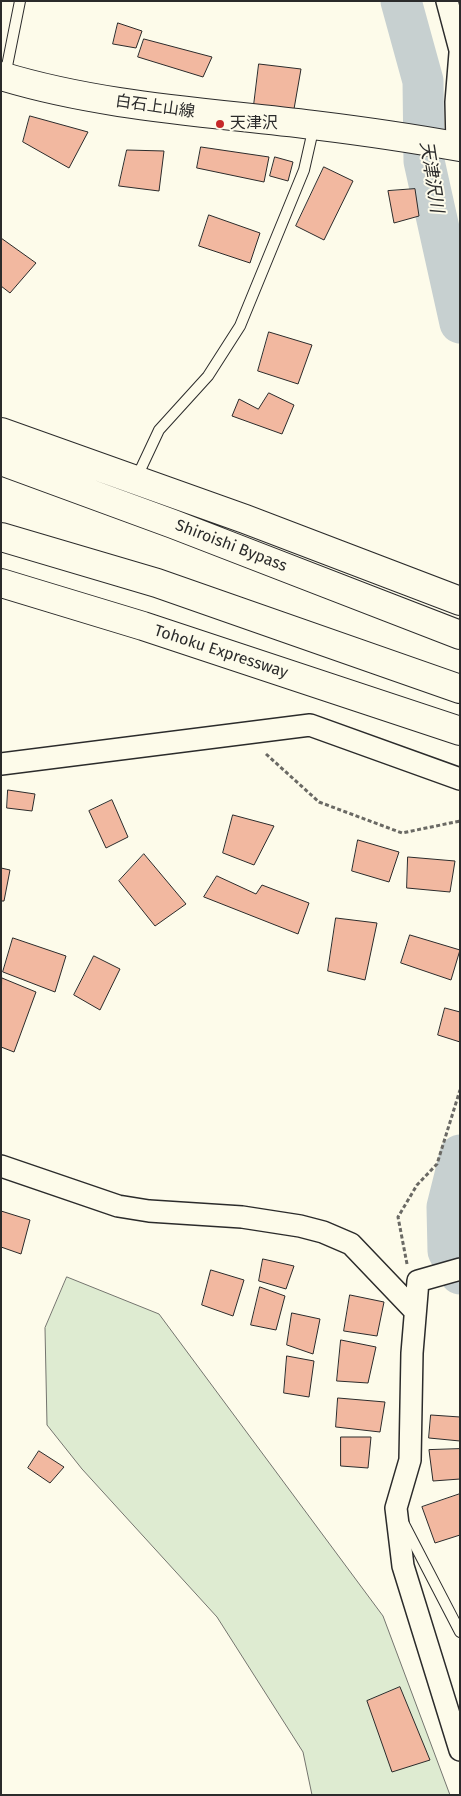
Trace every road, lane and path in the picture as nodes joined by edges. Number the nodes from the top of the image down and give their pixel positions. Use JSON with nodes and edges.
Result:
{"nodes":[{"id":1,"x":20,"y":1,"type":"edge"},
{"id":2,"x":447,"y":1,"type":"edge"},
{"id":3,"x":460,"y":51,"type":"edge"},
{"id":4,"x":3,"y":76,"type":"edge"},
{"id":5,"x":314,"y":125,"type":"junction"},
{"id":6,"x":452,"y":146,"type":"edge"},
{"id":7,"x":1,"y":432,"type":"edge"},
{"id":8,"x":1,"y":462,"type":"edge"},
{"id":9,"x":136,"y":479,"type":"junction"},
{"id":10,"x":1,"y":537,"type":"edge"},
{"id":11,"x":1,"y":583,"type":"edge"},
{"id":12,"x":450,"y":598,"type":"edge"},
{"id":13,"x":448,"y":630,"type":"edge"},
{"id":14,"x":448,"y":685,"type":"edge"},
{"id":15,"x":450,"y":727,"type":"edge"},
{"id":16,"x":246,"y":735,"type":"junction"},
{"id":17,"x":1,"y":764,"type":"edge"},
{"id":18,"x":460,"y":779,"type":"edge"},
{"id":19,"x":460,"y":821,"type":"edge"},
{"id":20,"x":460,"y":1090,"type":"edge"},
{"id":21,"x":1,"y":1166,"type":"edge"},
{"id":22,"x":450,"y":1272,"type":"edge"},
{"id":23,"x":408,"y":1273,"type":"dead end"},
{"id":24,"x":414,"y":1310,"type":"junction"},
{"id":25,"x":396,"y":1508,"type":"junction"},
{"id":26,"x":460,"y":1632,"type":"edge"},
{"id":27,"x":460,"y":1750,"type":"edge"}],
"edges":[{"from":1,"to":4,"type":"lane"},
{"from":2,"to":3,"type":"street"},
{"from":3,"to":6,"type":"street"},
{"from":4,"to":5,"type":"main road","name":"白石上山線"},
{"from":5,"to":6,"type":"main road","name":"白石上山線"},
{"from":5,"to":9,"type":"lane"},
{"from":7,"to":9,"type":"main road","name":"Shiroishi Bypass"},
{"from":8,"to":13,"type":"main road","name":"Shiroishi Bypass"},
{"from":9,"to":12,"type":"main road","name":"Shiroishi Bypass"},
{"from":10,"to":14,"type":"main road"},
{"from":11,"to":15,"type":"main road","name":"Tohoku Expressway"},
{"from":16,"to":17,"type":"street"},
{"from":16,"to":18,"type":"street"},
{"from":16,"to":19,"type":"path"},
{"from":20,"to":23,"type":"path"},
{"from":21,"to":24,"type":"street"},
{"from":22,"to":24,"type":"street"},
{"from":24,"to":25,"type":"street"},
{"from":25,"to":26,"type":"lane"},
{"from":25,"to":27,"type":"street"}]}
